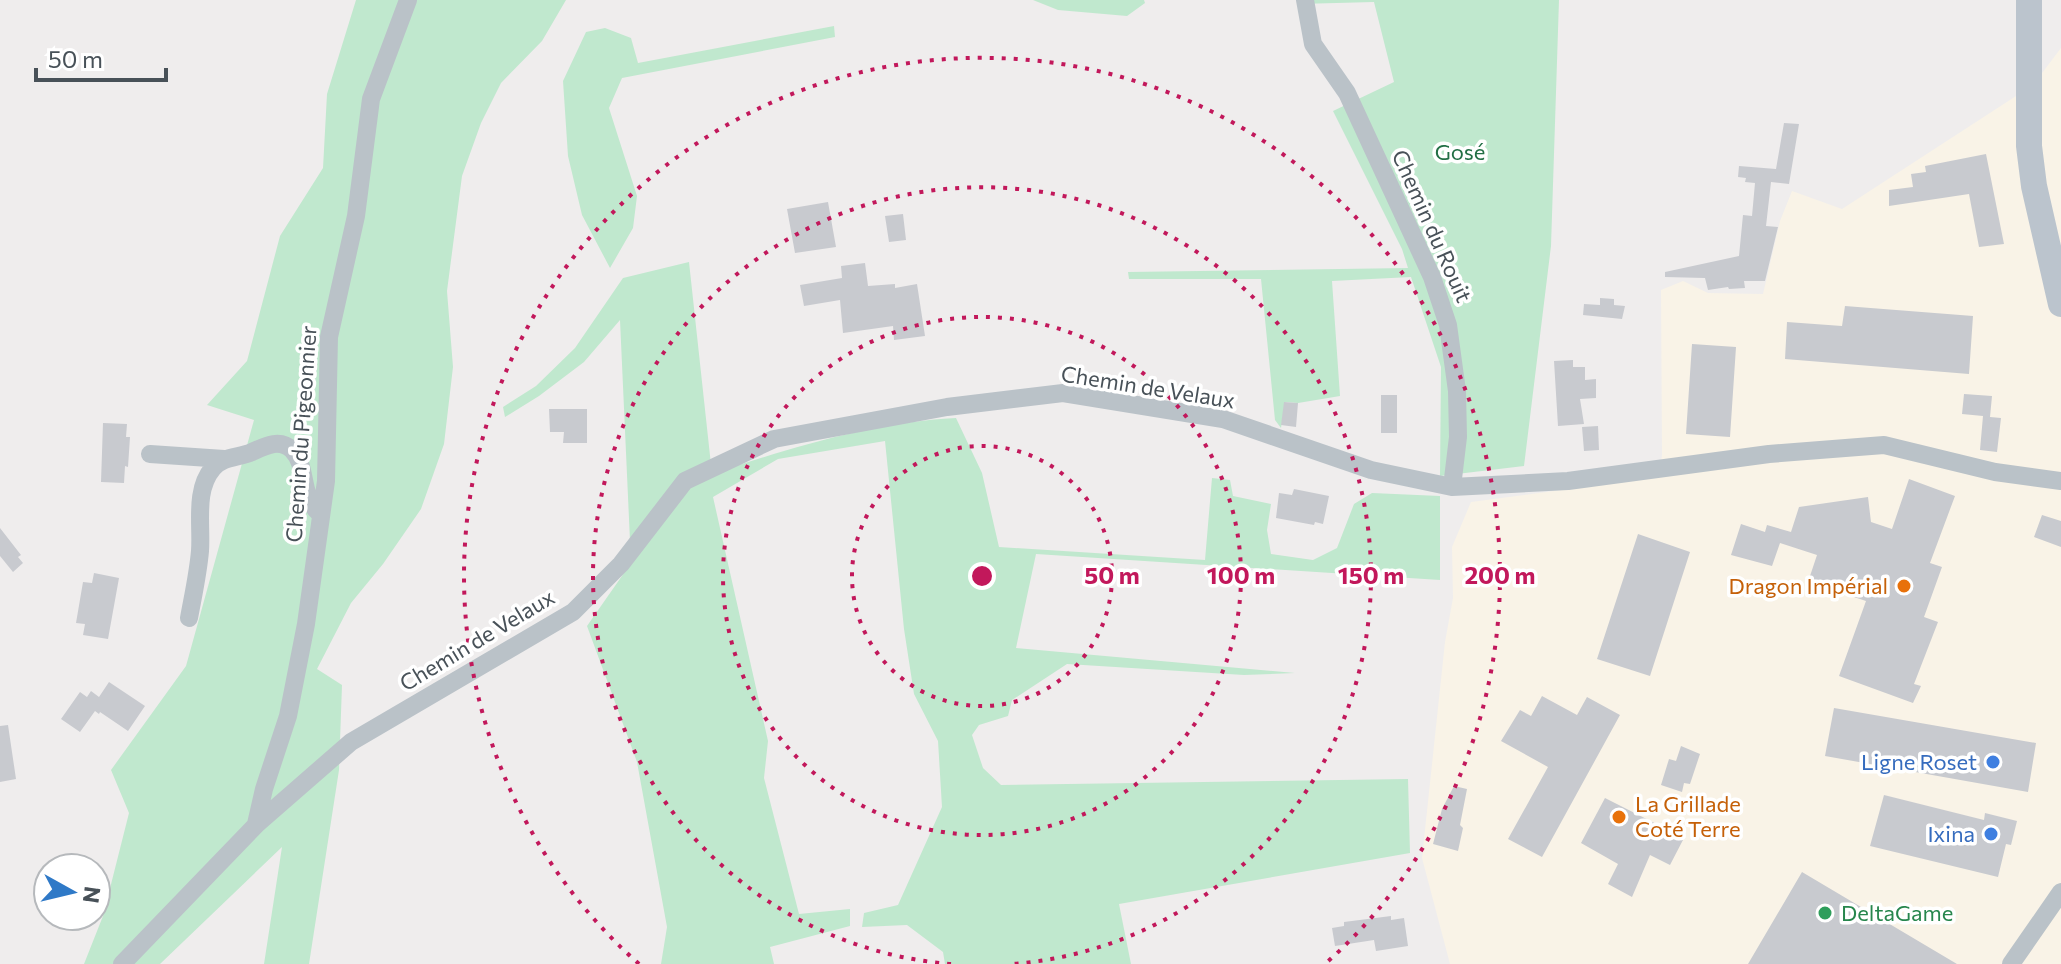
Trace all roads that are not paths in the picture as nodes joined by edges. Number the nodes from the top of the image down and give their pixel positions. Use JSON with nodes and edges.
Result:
{"nodes":[{"id":1,"x":408,"y":0,"type":"edge"},
{"id":2,"x":1305,"y":0,"type":"edge"},
{"id":3,"x":2029,"y":0,"type":"edge"},
{"id":4,"x":2043,"y":0,"type":"edge"},
{"id":5,"x":2061,"y":248,"type":"edge"},
{"id":6,"x":2061,"y":304,"type":"edge"},
{"id":7,"x":150,"y":454,"type":"dead end"},
{"id":8,"x":224,"y":459,"type":"junction"},
{"id":9,"x":2061,"y":481,"type":"edge"},
{"id":10,"x":1452,"y":487,"type":"junction"},
{"id":11,"x":321,"y":515,"type":"junction"},
{"id":12,"x":189,"y":618,"type":"dead end"},
{"id":13,"x":256,"y":824,"type":"junction"},
{"id":14,"x":2061,"y":892,"type":"edge"},
{"id":15,"x":122,"y":964,"type":"edge"},
{"id":16,"x":2011,"y":964,"type":"edge"}],
"edges":[{"from":1,"to":11,"type":"street","name":"Chemin du Pigeonnier"},
{"from":2,"to":10,"type":"street","name":"Chemin du Rouit"},
{"from":3,"to":6,"type":"main road"},
{"from":4,"to":5,"type":"main road"},
{"from":7,"to":8,"type":"street"},
{"from":8,"to":11,"type":"street"},
{"from":8,"to":12,"type":"street"},
{"from":9,"to":10,"type":"street","name":"Chemin de Velaux"},
{"from":10,"to":13,"type":"street","name":"Chemin de Velaux"},
{"from":11,"to":13,"type":"street","name":"Chemin du Pigeonnier"},
{"from":13,"to":15,"type":"street"},
{"from":14,"to":16,"type":"street"}]}
